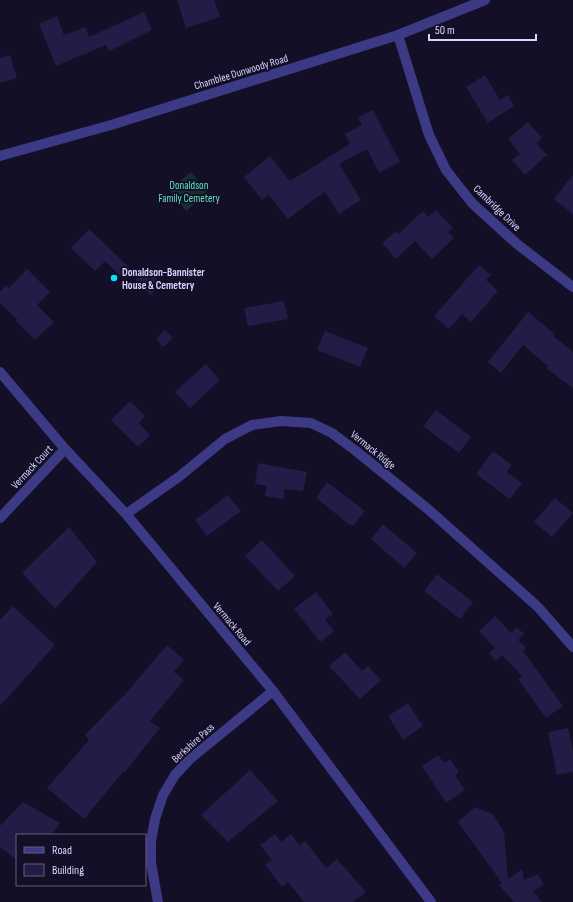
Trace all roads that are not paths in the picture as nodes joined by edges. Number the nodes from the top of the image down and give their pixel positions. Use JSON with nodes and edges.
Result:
{"nodes":[{"id":1,"x":485,"y":0,"type":"edge"},
{"id":2,"x":398,"y":35,"type":"junction"},
{"id":3,"x":0,"y":156,"type":"edge"},
{"id":4,"x":573,"y":287,"type":"edge"},
{"id":5,"x":0,"y":372,"type":"edge"},
{"id":6,"x":65,"y":450,"type":"junction"},
{"id":7,"x":126,"y":514,"type":"junction"},
{"id":8,"x":0,"y":518,"type":"edge"},
{"id":9,"x":573,"y":646,"type":"edge"},
{"id":10,"x":273,"y":691,"type":"junction"},
{"id":11,"x":158,"y":902,"type":"edge"},
{"id":12,"x":432,"y":902,"type":"edge"}],
"edges":[{"from":1,"to":2,"type":"street","name":"Chamblee Dunwoody Road"},
{"from":2,"to":3,"type":"street","name":"Chamblee Dunwoody Road"},
{"from":2,"to":4,"type":"street","name":"Cambridge Drive"},
{"from":5,"to":6,"type":"street","name":"Vermack Road"},
{"from":6,"to":7,"type":"street","name":"Vermack Road"},
{"from":6,"to":8,"type":"street","name":"Vermack Court"},
{"from":7,"to":9,"type":"street","name":"Vermack Ridge"},
{"from":7,"to":10,"type":"street","name":"Vermack Road"},
{"from":10,"to":11,"type":"street","name":"Berkshire Pass"},
{"from":10,"to":12,"type":"street","name":"Vermack Road"}]}
